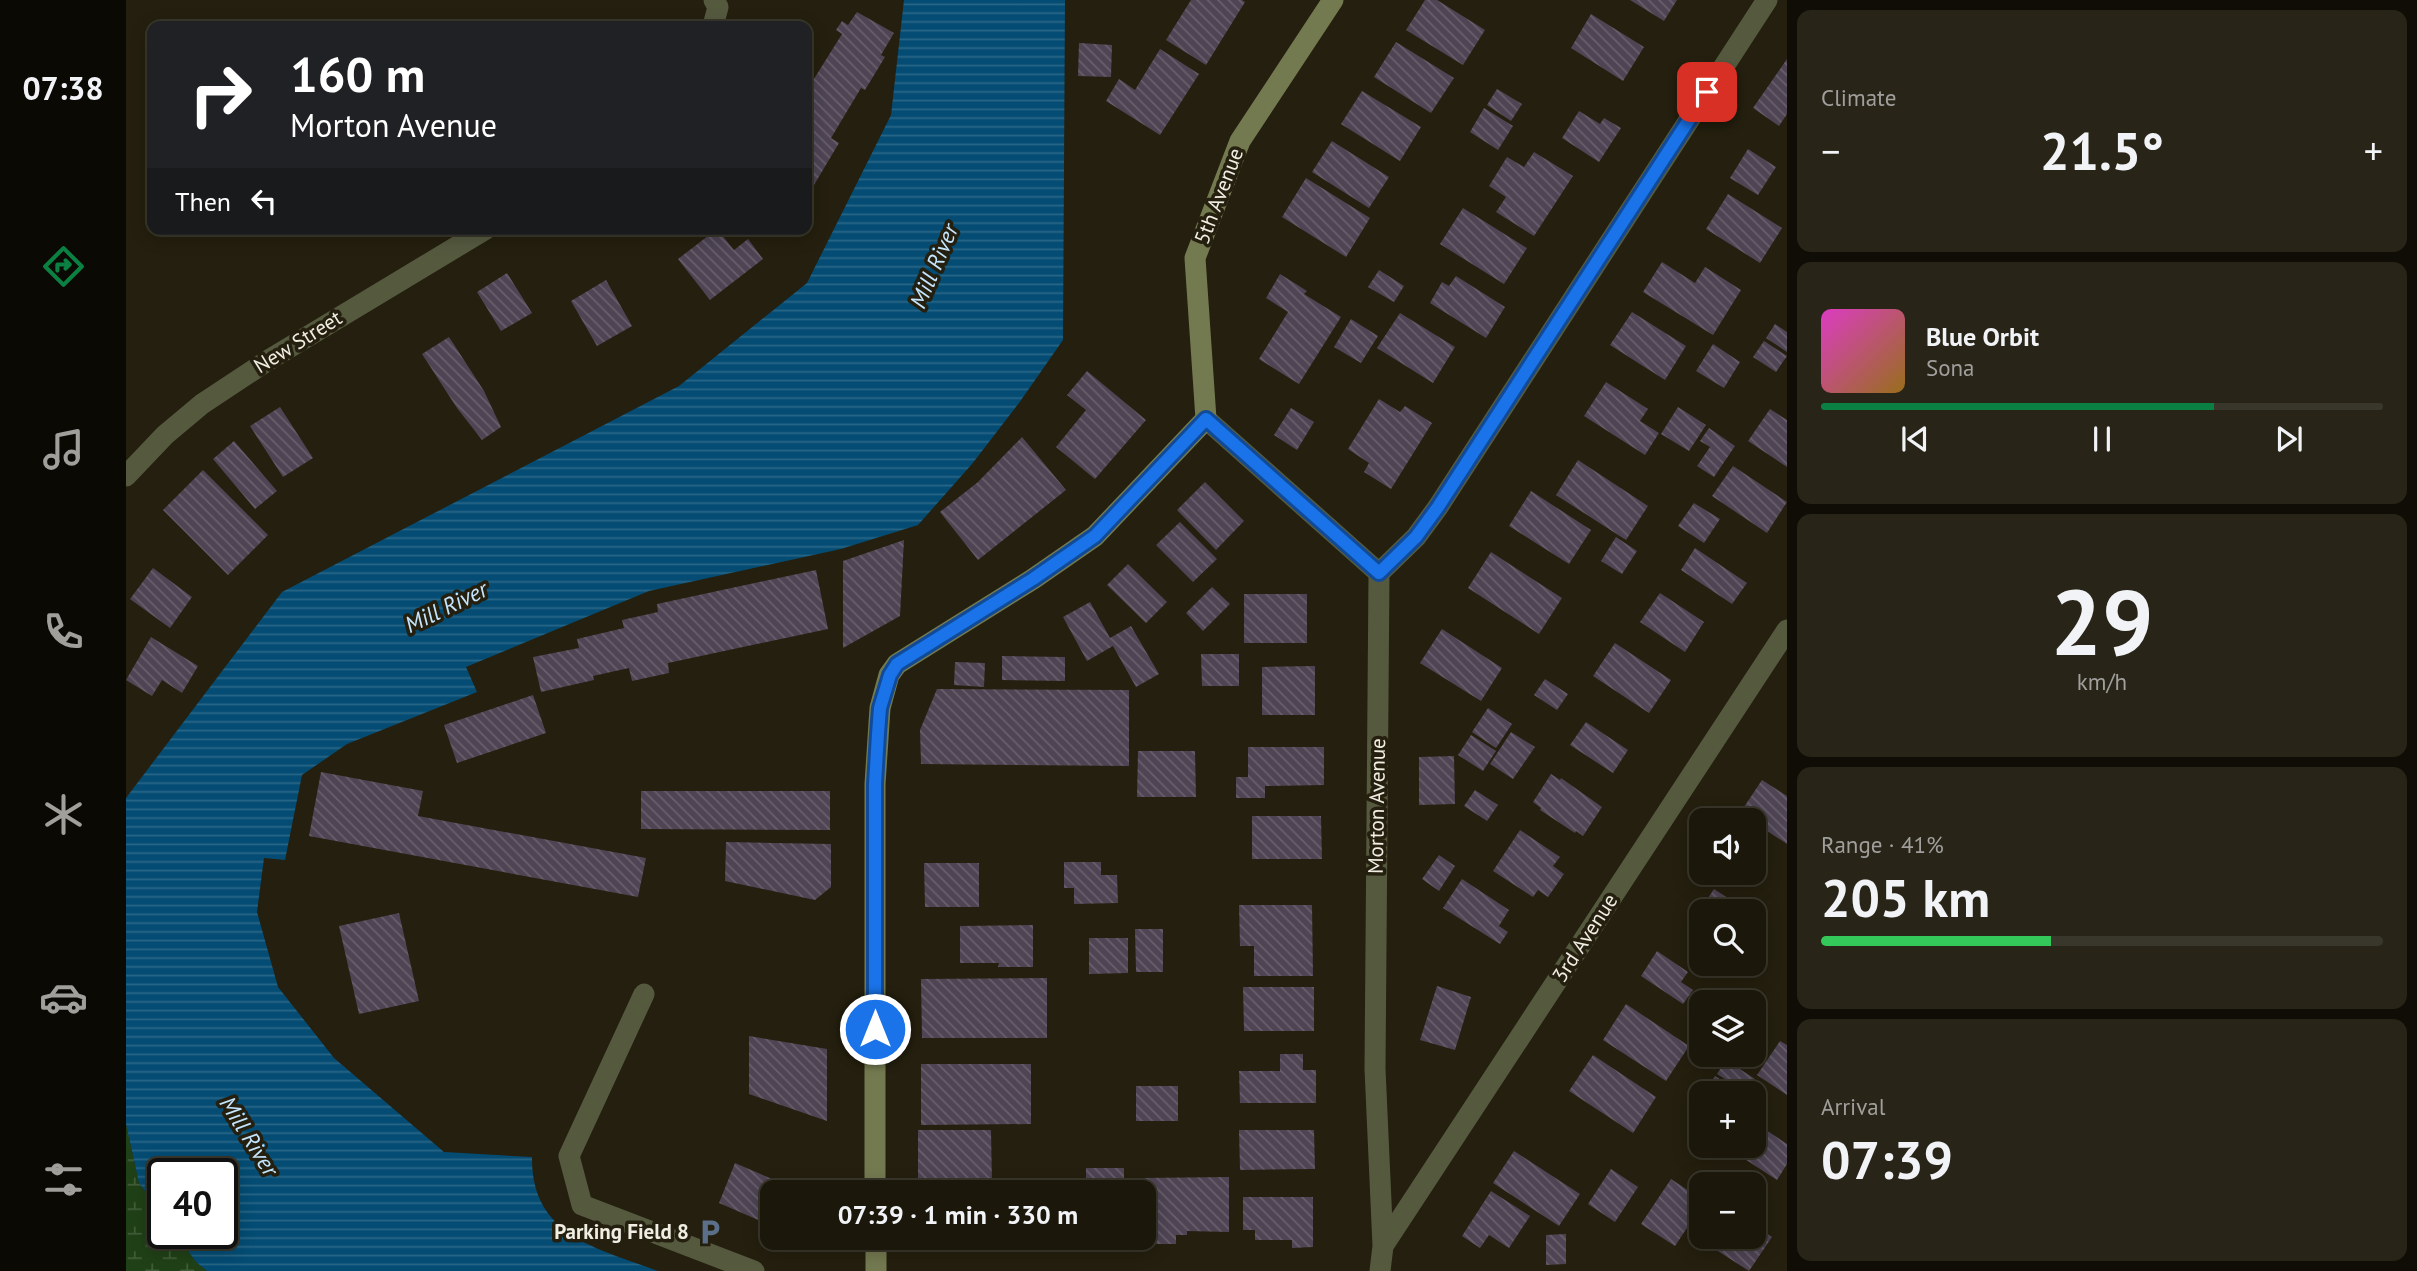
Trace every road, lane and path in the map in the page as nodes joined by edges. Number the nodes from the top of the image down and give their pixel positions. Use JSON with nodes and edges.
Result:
{"nodes":[{"id":1,"x":715,"y":0,"type":"edge"},
{"id":2,"x":1334,"y":0,"type":"edge"},
{"id":3,"x":1767,"y":0,"type":"edge"},
{"id":4,"x":714,"y":21,"type":"edge"},
{"id":5,"x":476,"y":235,"type":"edge"},
{"id":6,"x":1206,"y":419,"type":"junction"},
{"id":7,"x":126,"y":476,"type":"edge"},
{"id":8,"x":1379,"y":573,"type":"junction"},
{"id":9,"x":1787,"y":630,"type":"edge"},
{"id":10,"x":644,"y":994,"type":"dead end"},
{"id":11,"x":876,"y":1180,"type":"edge"},
{"id":12,"x":1383,"y":1247,"type":"junction"},
{"id":13,"x":876,"y":1250,"type":"edge"},
{"id":14,"x":754,"y":1271,"type":"edge"},
{"id":15,"x":876,"y":1271,"type":"edge"},
{"id":16,"x":1380,"y":1271,"type":"edge"}],
"edges":[{"from":1,"to":4,"type":"street"},
{"from":2,"to":6,"type":"street","name":"5th Avenue"},
{"from":3,"to":8,"type":"street"},
{"from":5,"to":7,"type":"street","name":"New Street"},
{"from":6,"to":8,"type":"street"},
{"from":6,"to":11,"type":"street"},
{"from":8,"to":12,"type":"street","name":"Morton Avenue"},
{"from":9,"to":12,"type":"street","name":"3rd Avenue"},
{"from":10,"to":14,"type":"street"},
{"from":12,"to":16,"type":"street","name":"Morton Avenue"},
{"from":13,"to":15,"type":"street"}]}
